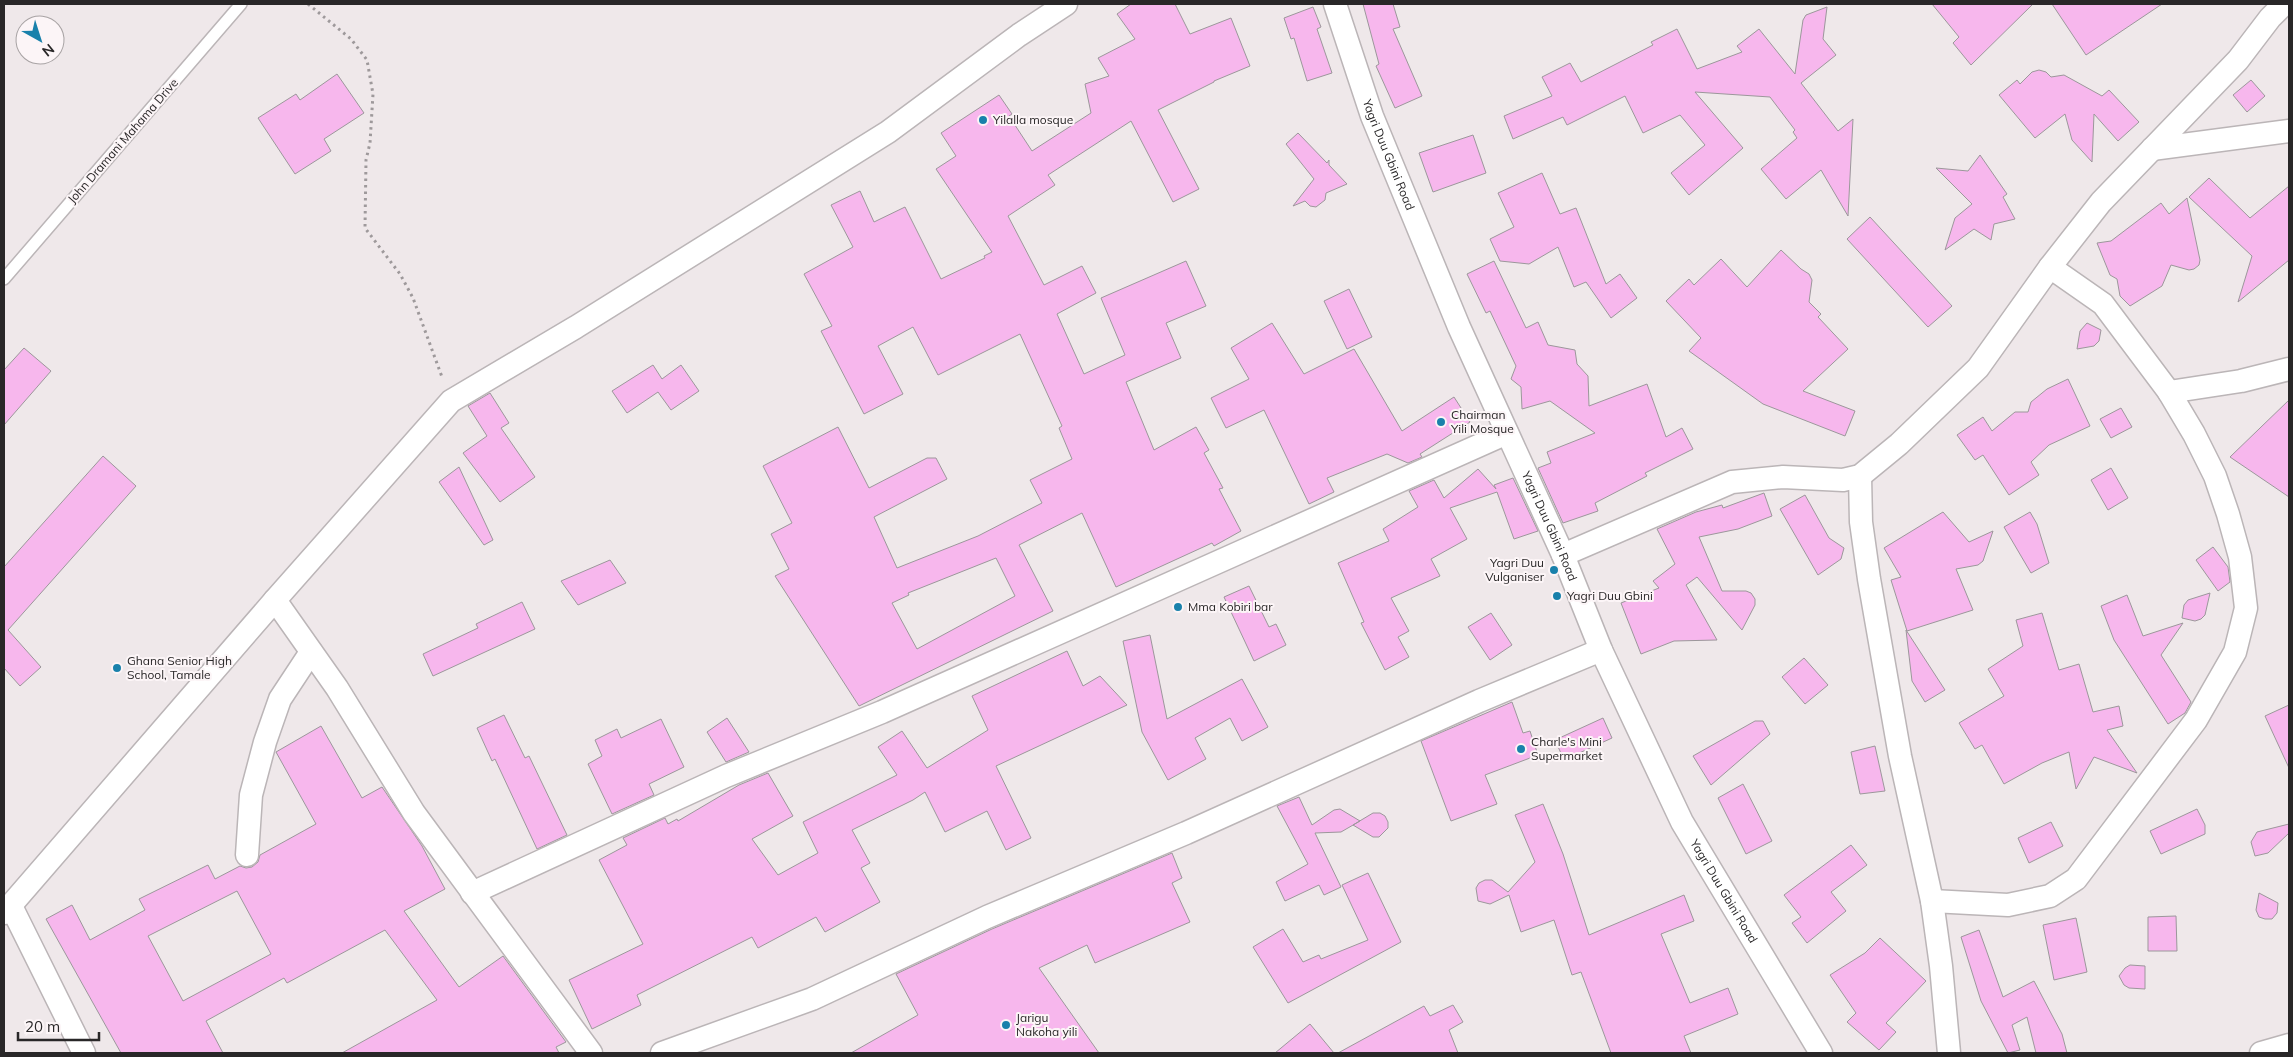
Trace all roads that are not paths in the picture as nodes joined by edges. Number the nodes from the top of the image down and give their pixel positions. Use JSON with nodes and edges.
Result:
{"nodes":[{"id":1,"x":241,"y":4,"type":"edge"},
{"id":2,"x":1066,"y":4,"type":"edge"},
{"id":3,"x":1335,"y":4,"type":"edge"},
{"id":4,"x":2284,"y":4,"type":"edge"},
{"id":5,"x":2289,"y":131,"type":"edge"},
{"id":6,"x":2152,"y":149,"type":"junction"},
{"id":7,"x":2050,"y":267,"type":"junction"},
{"id":8,"x":4,"y":278,"type":"edge"},
{"id":9,"x":2289,"y":369,"type":"edge"},
{"id":10,"x":2169,"y":392,"type":"junction"},
{"id":11,"x":1507,"y":433,"type":"junction"},
{"id":12,"x":1860,"y":476,"type":"junction"},
{"id":13,"x":1563,"y":555,"type":"junction"},
{"id":14,"x":275,"y":600,"type":"junction"},
{"id":15,"x":1601,"y":650,"type":"junction"},
{"id":16,"x":311,"y":652,"type":"junction"},
{"id":17,"x":247,"y":855,"type":"dead end"},
{"id":18,"x":472,"y":892,"type":"junction"},
{"id":19,"x":1932,"y":901,"type":"junction"},
{"id":20,"x":8,"y":910,"type":"edge"},
{"id":21,"x":2289,"y":1045,"type":"edge"},
{"id":22,"x":84,"y":1053,"type":"edge"},
{"id":23,"x":591,"y":1053,"type":"edge"},
{"id":24,"x":662,"y":1053,"type":"edge"},
{"id":25,"x":1821,"y":1053,"type":"edge"},
{"id":26,"x":1949,"y":1053,"type":"edge"},
{"id":27,"x":2261,"y":1053,"type":"edge"}],
"edges":[{"from":1,"to":8,"type":"lane","name":"John Dramani Mahama Drive"},
{"from":2,"to":14,"type":"street"},
{"from":3,"to":11,"type":"street","name":"Yagri Duu Gbini Road"},
{"from":4,"to":6,"type":"street"},
{"from":5,"to":6,"type":"street"},
{"from":6,"to":7,"type":"street"},
{"from":7,"to":10,"type":"street"},
{"from":7,"to":12,"type":"street"},
{"from":9,"to":10,"type":"street"},
{"from":10,"to":19,"type":"street"},
{"from":11,"to":13,"type":"street","name":"Yagri Duu Gbini Road"},
{"from":11,"to":18,"type":"street"},
{"from":12,"to":13,"type":"street"},
{"from":12,"to":19,"type":"street"},
{"from":13,"to":15,"type":"street","name":"Yagri Duu Gbini Road"},
{"from":14,"to":16,"type":"street"},
{"from":14,"to":20,"type":"street"},
{"from":15,"to":24,"type":"street"},
{"from":15,"to":25,"type":"street","name":"Yagri Duu Gbini Road"},
{"from":16,"to":17,"type":"street"},
{"from":16,"to":18,"type":"street"},
{"from":18,"to":23,"type":"street"},
{"from":19,"to":26,"type":"street"},
{"from":20,"to":22,"type":"street"},
{"from":21,"to":27,"type":"street"}]}
